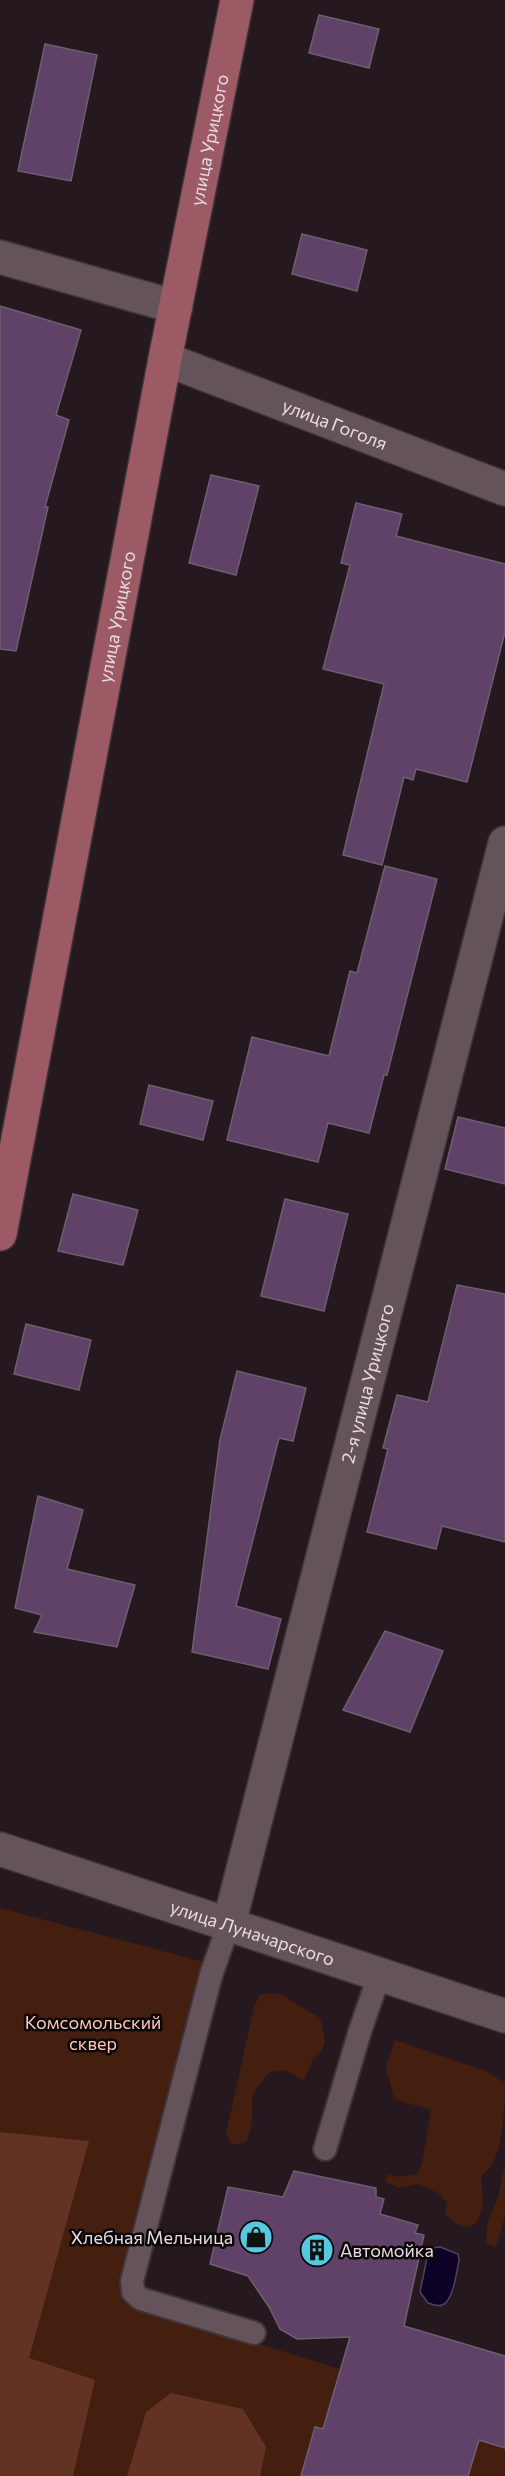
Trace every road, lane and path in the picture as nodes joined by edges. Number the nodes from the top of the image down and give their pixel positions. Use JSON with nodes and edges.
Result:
{"nodes":[{"id":1,"x":237,"y":0,"type":"edge"},
{"id":2,"x":0,"y":257,"type":"edge"},
{"id":3,"x":176,"y":307,"type":"junction"},
{"id":4,"x":165,"y":359,"type":"junction"},
{"id":5,"x":505,"y":489,"type":"edge"},
{"id":6,"x":505,"y":843,"type":"edge"},
{"id":7,"x":0,"y":1234,"type":"edge"},
{"id":8,"x":0,"y":1849,"type":"edge"},
{"id":9,"x":229,"y":1924,"type":"junction"},
{"id":10,"x":380,"y":1973,"type":"junction"},
{"id":11,"x":505,"y":2016,"type":"edge"},
{"id":12,"x":326,"y":2149,"type":"dead end"},
{"id":13,"x":254,"y":2333,"type":"dead end"}],
"edges":[{"from":1,"to":3,"type":"main road","name":"улица Урицкого"},
{"from":2,"to":3,"type":"street"},
{"from":3,"to":4,"type":"main road","name":"улица Урицкого"},
{"from":4,"to":5,"type":"street","name":"улица Гоголя"},
{"from":4,"to":7,"type":"main road","name":"улица Урицкого"},
{"from":6,"to":9,"type":"street","name":"2-я улица Урицкого"},
{"from":8,"to":9,"type":"street","name":"улица Луначарского"},
{"from":9,"to":10,"type":"street","name":"улица Луначарского"},
{"from":9,"to":13,"type":"lane"},
{"from":10,"to":11,"type":"street","name":"улица Луначарского"},
{"from":10,"to":12,"type":"lane"}]}
